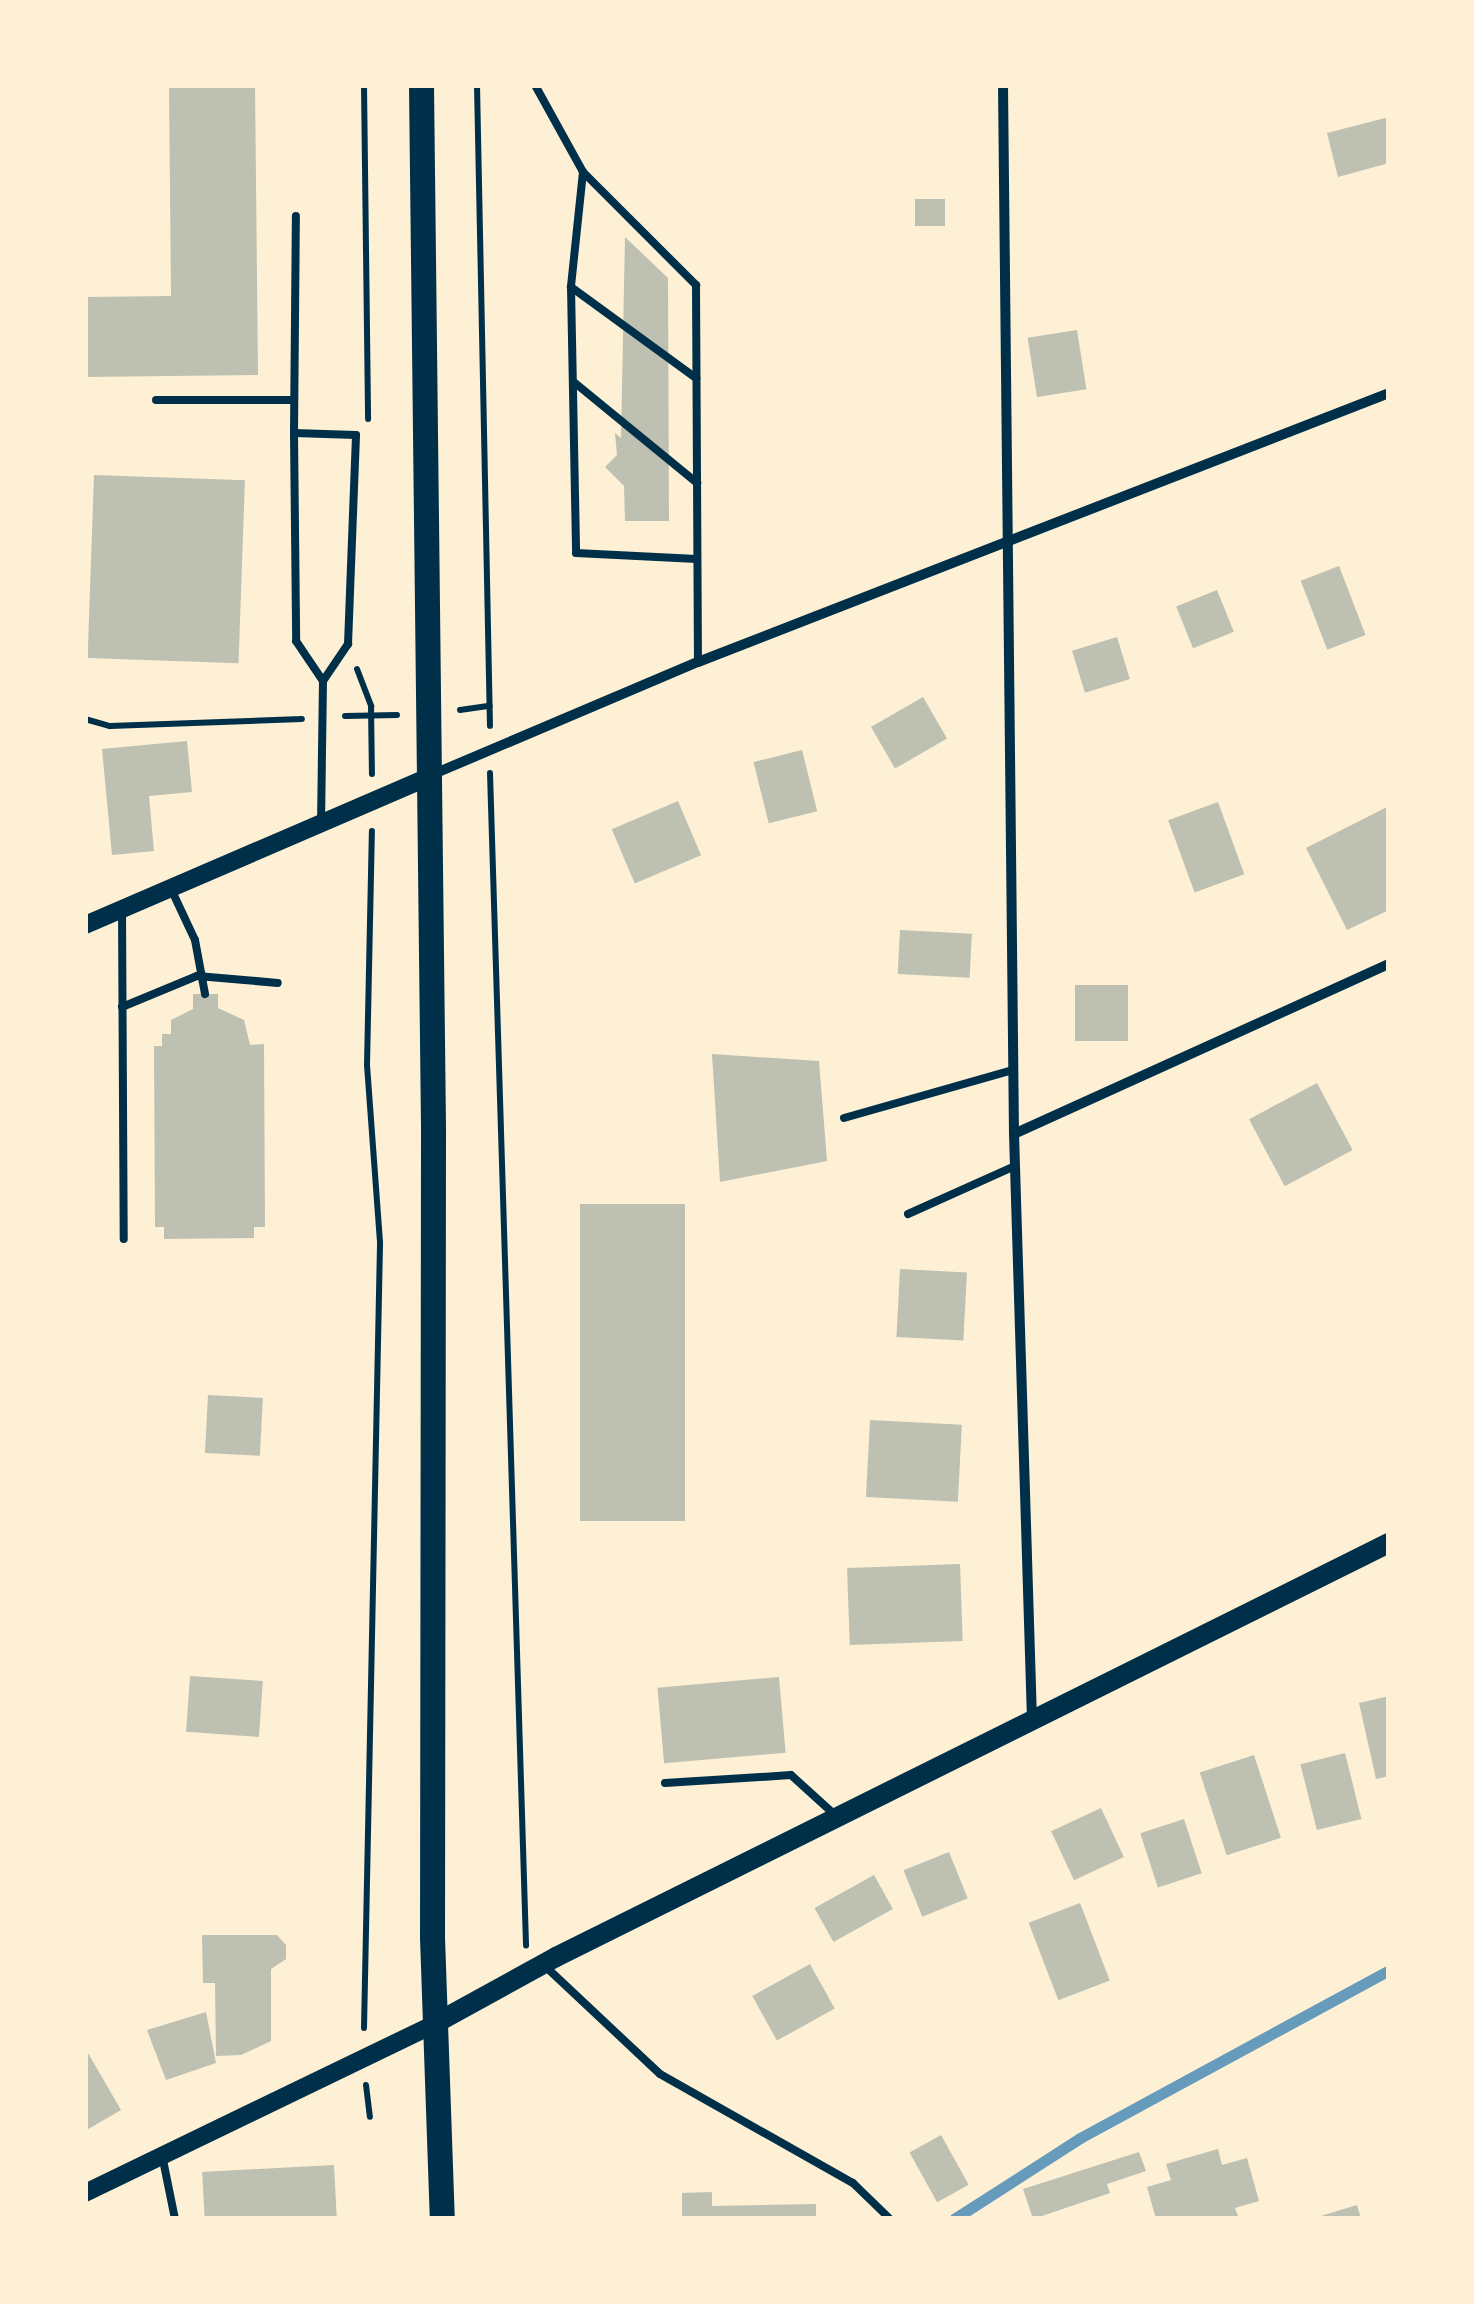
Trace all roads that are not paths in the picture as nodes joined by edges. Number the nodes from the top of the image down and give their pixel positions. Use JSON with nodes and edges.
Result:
{"nodes":[{"id":1,"x":420,"y":85,"type":"edge"},
{"id":2,"x":534,"y":85,"type":"edge"},
{"id":3,"x":1003,"y":85,"type":"edge"},
{"id":4,"x":583,"y":172,"type":"junction"},
{"id":5,"x":296,"y":216,"type":"dead end"},
{"id":6,"x":572,"y":286,"type":"junction"},
{"id":7,"x":696,"y":378,"type":"junction"},
{"id":8,"x":575,"y":383,"type":"junction"},
{"id":9,"x":1389,"y":394,"type":"edge"},
{"id":10,"x":156,"y":400,"type":"dead end"},
{"id":11,"x":294,"y":400,"type":"junction"},
{"id":12,"x":294,"y":433,"type":"junction"},
{"id":13,"x":697,"y":483,"type":"junction"},
{"id":14,"x":1006,"y":547,"type":"junction"},
{"id":15,"x":696,"y":559,"type":"junction"},
{"id":16,"x":698,"y":662,"type":"junction"},
{"id":17,"x":323,"y":681,"type":"junction"},
{"id":18,"x":426,"y":778,"type":"junction"},
{"id":19,"x":320,"y":826,"type":"junction"},
{"id":20,"x":171,"y":889,"type":"junction"},
{"id":21,"x":122,"y":910,"type":"junction"},
{"id":22,"x":85,"y":925,"type":"edge"},
{"id":23,"x":1389,"y":964,"type":"edge"},
{"id":24,"x":205,"y":975,"type":"junction"},
{"id":25,"x":278,"y":983,"type":"dead end"},
{"id":26,"x":205,"y":994,"type":"dead end"},
{"id":27,"x":122,"y":1007,"type":"junction"},
{"id":28,"x":1013,"y":1070,"type":"junction"},
{"id":29,"x":844,"y":1118,"type":"dead end"},
{"id":30,"x":1014,"y":1134,"type":"junction"},
{"id":31,"x":1015,"y":1166,"type":"junction"},
{"id":32,"x":908,"y":1214,"type":"dead end"},
{"id":33,"x":124,"y":1239,"type":"dead end"},
{"id":34,"x":1389,"y":1543,"type":"edge"},
{"id":35,"x":1032,"y":1720,"type":"junction"},
{"id":36,"x":665,"y":1783,"type":"dead end"},
{"id":37,"x":838,"y":1817,"type":"junction"},
{"id":38,"x":535,"y":1968,"type":"junction"},
{"id":39,"x":436,"y":2023,"type":"junction"},
{"id":40,"x":161,"y":2154,"type":"junction"},
{"id":41,"x":85,"y":2193,"type":"edge"},
{"id":42,"x":175,"y":2219,"type":"edge"},
{"id":43,"x":442,"y":2219,"type":"edge"},
{"id":44,"x":890,"y":2219,"type":"edge"}],
"edges":[{"from":1,"to":18,"type":"main road"},
{"from":2,"to":4,"type":"lane"},
{"from":3,"to":14,"type":"street"},
{"from":4,"to":6,"type":"lane"},
{"from":4,"to":7,"type":"lane"},
{"from":5,"to":11,"type":"lane"},
{"from":6,"to":7,"type":"lane"},
{"from":6,"to":8,"type":"lane"},
{"from":7,"to":13,"type":"lane"},
{"from":8,"to":13,"type":"lane"},
{"from":8,"to":15,"type":"lane"},
{"from":9,"to":14,"type":"street"},
{"from":10,"to":11,"type":"lane"},
{"from":11,"to":12,"type":"lane"},
{"from":12,"to":17,"type":"lane"},
{"from":12,"to":17,"type":"lane"},
{"from":13,"to":15,"type":"lane"},
{"from":14,"to":16,"type":"street"},
{"from":14,"to":28,"type":"street"},
{"from":15,"to":16,"type":"lane"},
{"from":16,"to":18,"type":"street"},
{"from":17,"to":19,"type":"lane"},
{"from":18,"to":19,"type":"street"},
{"from":18,"to":39,"type":"main road"},
{"from":19,"to":20,"type":"street"},
{"from":20,"to":21,"type":"street"},
{"from":20,"to":24,"type":"lane"},
{"from":21,"to":22,"type":"street"},
{"from":21,"to":27,"type":"lane"},
{"from":23,"to":30,"type":"street"},
{"from":24,"to":25,"type":"lane"},
{"from":24,"to":26,"type":"lane"},
{"from":24,"to":27,"type":"lane"},
{"from":27,"to":33,"type":"lane"},
{"from":28,"to":29,"type":"lane"},
{"from":28,"to":30,"type":"street"},
{"from":30,"to":31,"type":"street"},
{"from":31,"to":32,"type":"lane"},
{"from":31,"to":35,"type":"street"},
{"from":34,"to":35,"type":"main road"},
{"from":35,"to":37,"type":"main road"},
{"from":36,"to":37,"type":"lane"},
{"from":37,"to":38,"type":"main road"},
{"from":38,"to":39,"type":"main road"},
{"from":38,"to":44,"type":"lane"},
{"from":39,"to":40,"type":"street"},
{"from":39,"to":43,"type":"main road"},
{"from":40,"to":41,"type":"street"},
{"from":40,"to":42,"type":"lane"}]}
